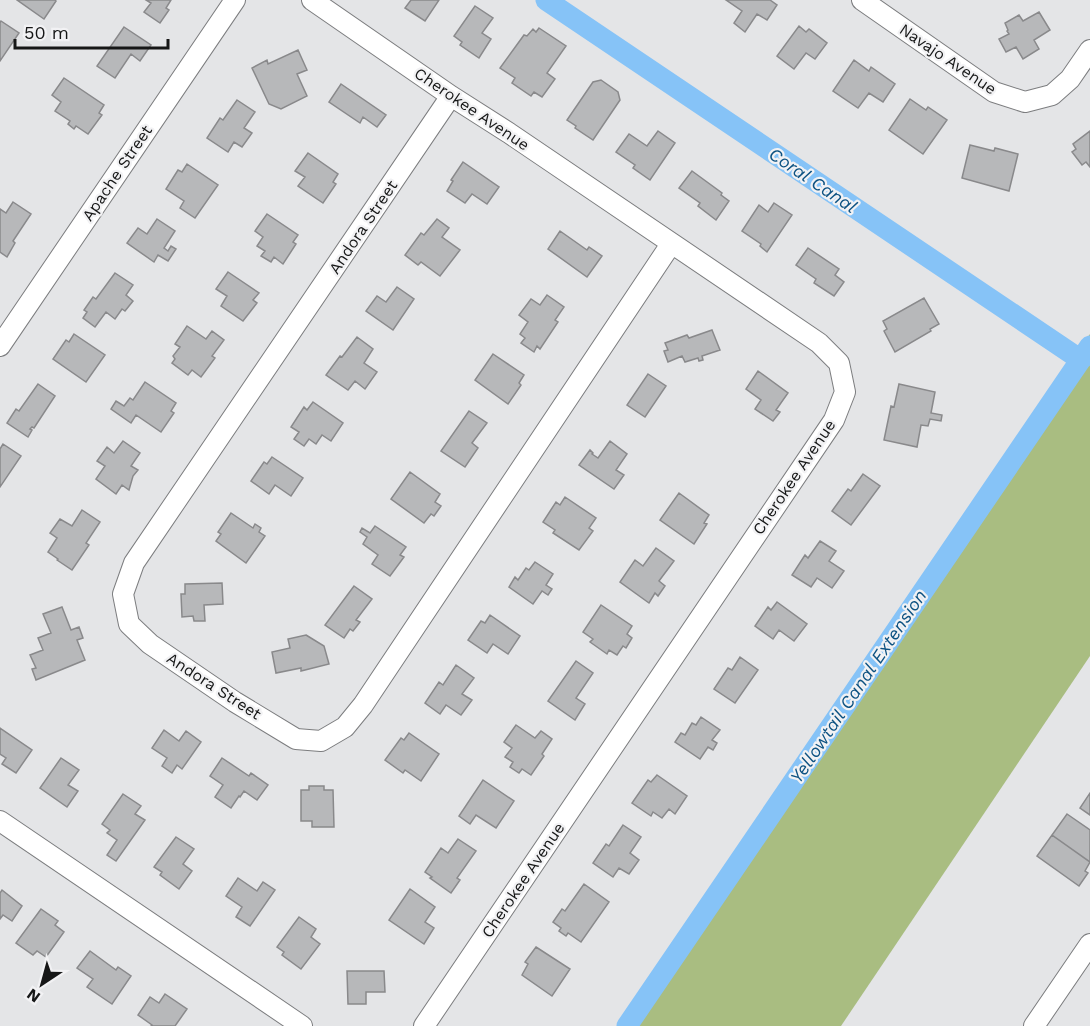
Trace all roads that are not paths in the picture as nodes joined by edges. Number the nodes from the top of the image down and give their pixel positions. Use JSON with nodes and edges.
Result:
{"nodes":[{"id":1,"x":235,"y":0,"type":"edge"},
{"id":2,"x":312,"y":0,"type":"edge"},
{"id":3,"x":862,"y":0,"type":"edge"},
{"id":4,"x":1090,"y":50,"type":"edge"},
{"id":5,"x":451,"y":96,"type":"junction"},
{"id":6,"x":671,"y":244,"type":"junction"},
{"id":7,"x":0,"y":346,"type":"edge"},
{"id":8,"x":0,"y":821,"type":"edge"},
{"id":9,"x":1090,"y":944,"type":"edge"},
{"id":10,"x":302,"y":1026,"type":"edge"},
{"id":11,"x":424,"y":1026,"type":"edge"},
{"id":12,"x":1034,"y":1026,"type":"edge"}],
"edges":[{"from":1,"to":7,"type":"street","name":"Apache Street"},
{"from":2,"to":5,"type":"street","name":"Cherokee Avenue"},
{"from":3,"to":4,"type":"street","name":"Navajo Avenue"},
{"from":5,"to":6,"type":"street","name":"Cherokee Avenue"},
{"from":5,"to":6,"type":"street","name":"Andora Street"},
{"from":6,"to":11,"type":"street","name":"Cherokee Avenue"},
{"from":8,"to":10,"type":"street"},
{"from":9,"to":12,"type":"street"}]}
